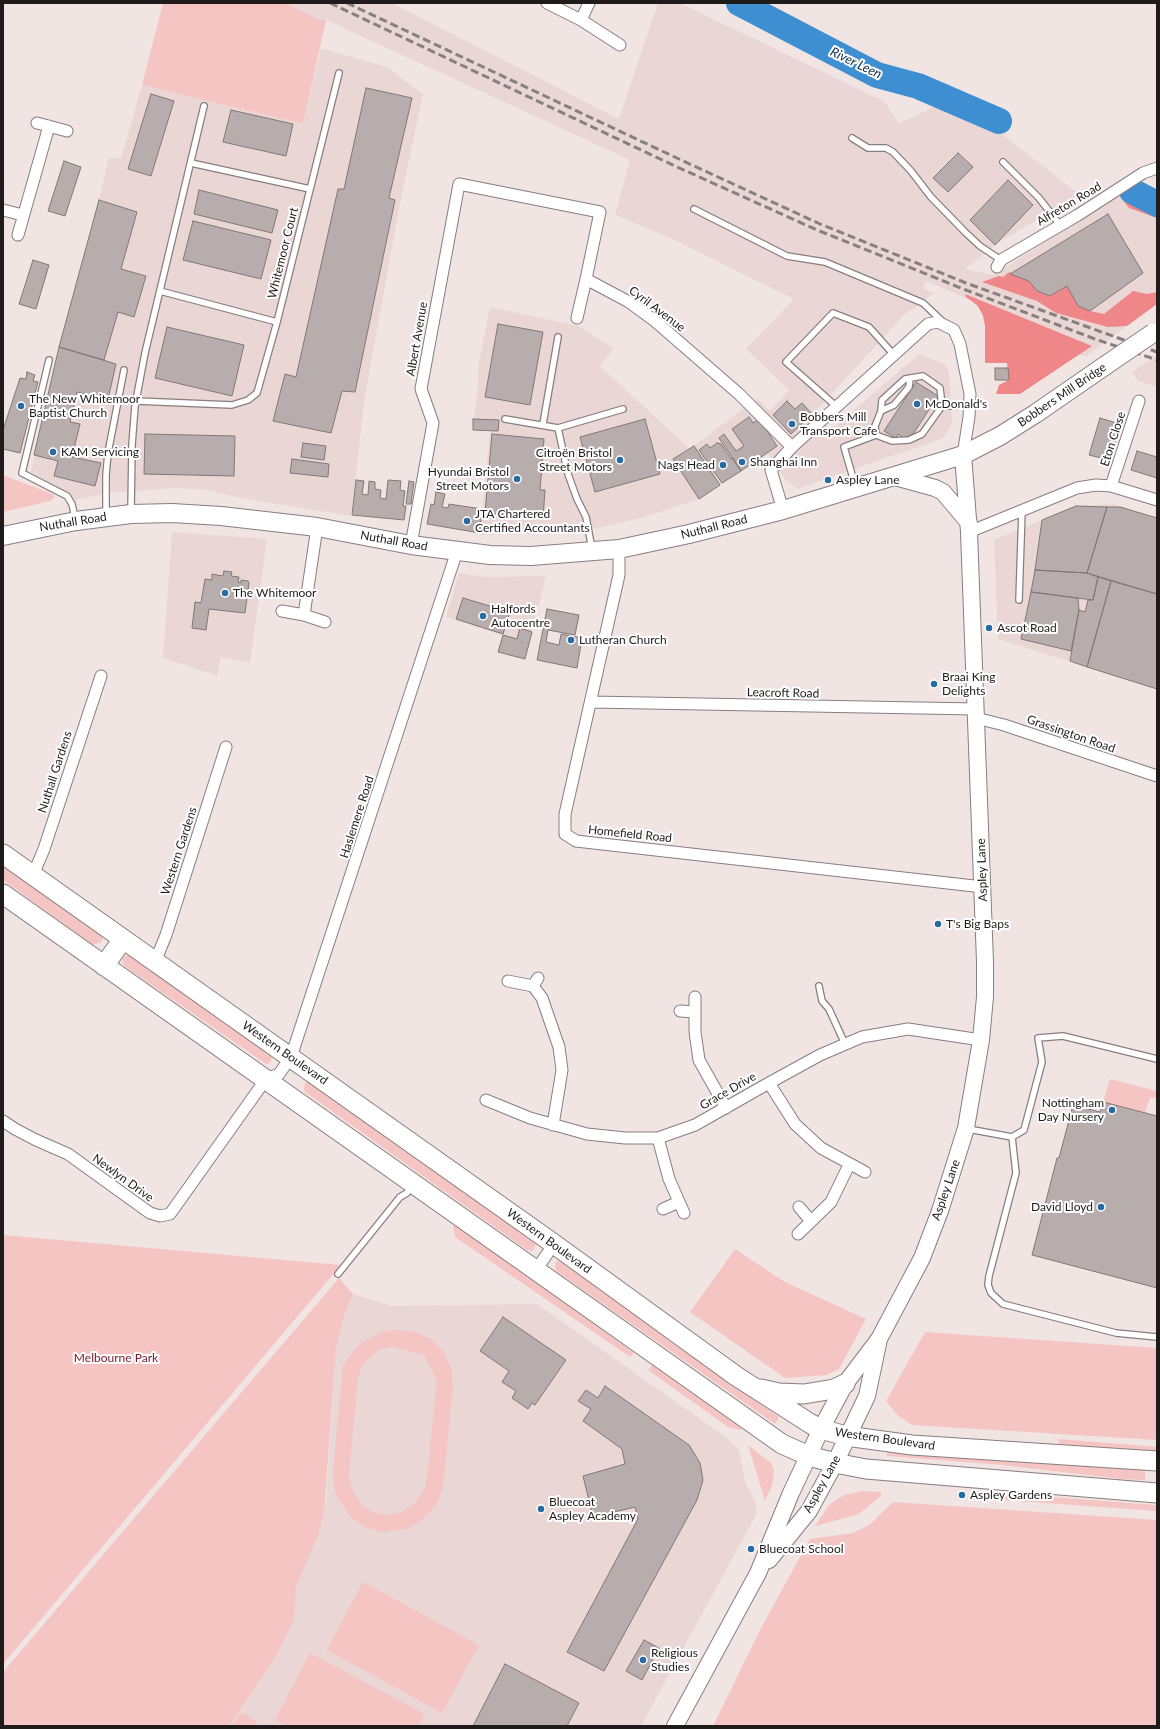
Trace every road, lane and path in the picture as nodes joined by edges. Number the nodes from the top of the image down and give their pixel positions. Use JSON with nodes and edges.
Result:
{"nodes":[{"id":1,"x":547,"y":3,"type":"edge"},
{"id":2,"x":589,"y":3,"type":"edge"},
{"id":3,"x":581,"y":20,"type":"junction"},
{"id":4,"x":620,"y":45,"type":"dead end"},
{"id":5,"x":339,"y":74,"type":"dead end"},
{"id":6,"x":204,"y":106,"type":"dead end"},
{"id":7,"x":37,"y":123,"type":"dead end"},
{"id":8,"x":49,"y":126,"type":"junction"},
{"id":9,"x":67,"y":131,"type":"dead end"},
{"id":10,"x":852,"y":138,"type":"dead end"},
{"id":11,"x":1002,"y":162,"type":"dead end"},
{"id":12,"x":191,"y":163,"type":"junction"},
{"id":13,"x":1157,"y":168,"type":"edge"},
{"id":14,"x":310,"y":189,"type":"junction"},
{"id":15,"x":694,"y":209,"type":"dead end"},
{"id":16,"x":3,"y":210,"type":"edge"},
{"id":17,"x":23,"y":215,"type":"junction"},
{"id":18,"x":1060,"y":225,"type":"junction"},
{"id":19,"x":18,"y":235,"type":"dead end"},
{"id":20,"x":999,"y":263,"type":"joint"},
{"id":21,"x":586,"y":279,"type":"junction"},
{"id":22,"x":160,"y":291,"type":"junction"},
{"id":23,"x":577,"y":318,"type":"dead end"},
{"id":24,"x":277,"y":322,"type":"junction"},
{"id":25,"x":945,"y":324,"type":"junction"},
{"id":26,"x":1155,"y":332,"type":"edge"},
{"id":27,"x":558,"y":337,"type":"dead end"},
{"id":28,"x":894,"y":356,"type":"junction"},
{"id":29,"x":49,"y":360,"type":"dead end"},
{"id":30,"x":124,"y":370,"type":"dead end"},
{"id":31,"x":910,"y":378,"type":"junction"},
{"id":32,"x":136,"y":401,"type":"junction"},
{"id":33,"x":1139,"y":401,"type":"dead end"},
{"id":34,"x":969,"y":403,"type":"junction"},
{"id":35,"x":942,"y":406,"type":"junction"},
{"id":36,"x":837,"y":407,"type":"junction"},
{"id":37,"x":623,"y":409,"type":"dead end"},
{"id":38,"x":881,"y":411,"type":"junction"},
{"id":39,"x":505,"y":419,"type":"dead end"},
{"id":40,"x":543,"y":424,"type":"junction"},
{"id":41,"x":558,"y":428,"type":"junction"},
{"id":42,"x":876,"y":435,"type":"junction"},
{"id":43,"x":792,"y":447,"type":"junction"},
{"id":44,"x":963,"y":455,"type":"junction"},
{"id":45,"x":894,"y":476,"type":"junction"},
{"id":46,"x":1111,"y":486,"type":"junction"},
{"id":47,"x":856,"y":488,"type":"junction"},
{"id":48,"x":1157,"y":500,"type":"edge"},
{"id":49,"x":783,"y":510,"type":"junction"},
{"id":50,"x":1022,"y":510,"type":"junction"},
{"id":51,"x":130,"y":514,"type":"junction"},
{"id":52,"x":106,"y":517,"type":"junction"},
{"id":53,"x":76,"y":520,"type":"junction"},
{"id":54,"x":317,"y":527,"type":"junction"},
{"id":55,"x":969,"y":527,"type":"junction"},
{"id":56,"x":3,"y":536,"type":"edge"},
{"id":57,"x":411,"y":545,"type":"junction"},
{"id":58,"x":619,"y":548,"type":"junction"},
{"id":59,"x":592,"y":550,"type":"junction"},
{"id":60,"x":457,"y":552,"type":"junction"},
{"id":61,"x":1019,"y":600,"type":"dead end"},
{"id":62,"x":282,"y":611,"type":"dead end"},
{"id":63,"x":304,"y":614,"type":"junction"},
{"id":64,"x":325,"y":622,"type":"dead end"},
{"id":65,"x":101,"y":676,"type":"dead end"},
{"id":66,"x":591,"y":702,"type":"junction"},
{"id":67,"x":975,"y":714,"type":"junction"},
{"id":68,"x":226,"y":747,"type":"dead end"},
{"id":69,"x":1157,"y":776,"type":"edge"},
{"id":70,"x":3,"y":854,"type":"edge"},
{"id":71,"x":33,"y":876,"type":"junction"},
{"id":72,"x":984,"y":887,"type":"junction"},
{"id":73,"x":3,"y":894,"type":"edge"},
{"id":74,"x":123,"y":939,"type":"junction"},
{"id":75,"x":155,"y":962,"type":"junction"},
{"id":76,"x":104,"y":966,"type":"junction"},
{"id":77,"x":508,"y":981,"type":"dead end"},
{"id":78,"x":819,"y":986,"type":"dead end"},
{"id":79,"x":695,"y":997,"type":"dead end"},
{"id":80,"x":680,"y":1011,"type":"dead end"},
{"id":81,"x":695,"y":1012,"type":"junction"},
{"id":82,"x":981,"y":1040,"type":"junction"},
{"id":83,"x":845,"y":1044,"type":"junction"},
{"id":84,"x":291,"y":1058,"type":"junction"},
{"id":85,"x":1157,"y":1059,"type":"edge"},
{"id":86,"x":266,"y":1079,"type":"junction"},
{"id":87,"x":769,"y":1082,"type":"junction"},
{"id":88,"x":486,"y":1100,"type":"dead end"},
{"id":89,"x":726,"y":1108,"type":"junction"},
{"id":90,"x":3,"y":1121,"type":"edge"},
{"id":91,"x":553,"y":1124,"type":"junction"},
{"id":92,"x":966,"y":1128,"type":"junction"},
{"id":93,"x":1012,"y":1137,"type":"junction"},
{"id":94,"x":658,"y":1138,"type":"junction"},
{"id":95,"x":849,"y":1164,"type":"junction"},
{"id":96,"x":865,"y":1172,"type":"dead end"},
{"id":97,"x":413,"y":1183,"type":"junction"},
{"id":98,"x":679,"y":1202,"type":"junction"},
{"id":99,"x":799,"y":1207,"type":"dead end"},
{"id":100,"x":663,"y":1209,"type":"dead end"},
{"id":101,"x":684,"y":1213,"type":"dead end"},
{"id":102,"x":811,"y":1221,"type":"junction"},
{"id":103,"x":798,"y":1234,"type":"dead end"},
{"id":104,"x":554,"y":1244,"type":"junction"},
{"id":105,"x":536,"y":1270,"type":"junction"},
{"id":106,"x":338,"y":1274,"type":"dead end"},
{"id":107,"x":1157,"y":1337,"type":"edge"},
{"id":108,"x":879,"y":1339,"type":"junction"},
{"id":109,"x":845,"y":1384,"type":"junction"},
{"id":110,"x":752,"y":1387,"type":"junction"},
{"id":111,"x":821,"y":1429,"type":"junction"},
{"id":112,"x":846,"y":1436,"type":"junction"},
{"id":113,"x":810,"y":1456,"type":"junction"},
{"id":114,"x":1157,"y":1461,"type":"edge"},
{"id":115,"x":835,"y":1463,"type":"junction"},
{"id":116,"x":1157,"y":1493,"type":"edge"},
{"id":117,"x":758,"y":1573,"type":"junction"},
{"id":118,"x":675,"y":1726,"type":"edge"}],
"edges":[{"from":1,"to":3,"type":"street"},
{"from":2,"to":3,"type":"street"},
{"from":3,"to":4,"type":"street"},
{"from":5,"to":14,"type":"lane","name":"Whitemoor Court"},
{"from":6,"to":12,"type":"lane"},
{"from":7,"to":8,"type":"street"},
{"from":8,"to":9,"type":"street"},
{"from":8,"to":17,"type":"street"},
{"from":10,"to":20,"type":"lane"},
{"from":11,"to":18,"type":"lane"},
{"from":12,"to":14,"type":"lane"},
{"from":12,"to":22,"type":"lane"},
{"from":13,"to":18,"type":"street","name":"Alfreton Road"},
{"from":14,"to":24,"type":"lane","name":"Whitemoor Court"},
{"from":15,"to":25,"type":"lane"},
{"from":16,"to":17,"type":"street"},
{"from":17,"to":19,"type":"street"},
{"from":18,"to":20,"type":"street","name":"Alfreton Road"},
{"from":21,"to":23,"type":"street"},
{"from":21,"to":43,"type":"street","name":"Cyril Avenue"},
{"from":21,"to":57,"type":"street","name":"Albert Avenue"},
{"from":22,"to":24,"type":"lane"},
{"from":22,"to":32,"type":"lane"},
{"from":24,"to":32,"type":"lane","name":"Whitemoor Court"},
{"from":25,"to":28,"type":"street"},
{"from":25,"to":34,"type":"street"},
{"from":26,"to":44,"type":"main road","name":"Bobbers Mill Bridge","bridge":true},
{"from":27,"to":40,"type":"lane"},
{"from":28,"to":36,"type":"street"},
{"from":28,"to":36,"type":"lane"},
{"from":29,"to":53,"type":"lane"},
{"from":30,"to":52,"type":"lane"},
{"from":31,"to":35,"type":"lane"},
{"from":31,"to":38,"type":"lane"},
{"from":31,"to":38,"type":"lane"},
{"from":32,"to":51,"type":"lane"},
{"from":33,"to":46,"type":"street","name":"Eton Close"},
{"from":34,"to":35,"type":"lane"},
{"from":34,"to":44,"type":"street"},
{"from":35,"to":42,"type":"lane"},
{"from":36,"to":43,"type":"street"},
{"from":37,"to":41,"type":"lane"},
{"from":38,"to":42,"type":"lane"},
{"from":39,"to":40,"type":"lane"},
{"from":40,"to":41,"type":"lane"},
{"from":41,"to":59,"type":"lane"},
{"from":42,"to":47,"type":"lane"},
{"from":43,"to":49,"type":"street"},
{"from":44,"to":45,"type":"main road","name":"Nuthall Road"},
{"from":44,"to":55,"type":"main road","name":"Aspley Lane"},
{"from":45,"to":47,"type":"main road","name":"Nuthall Road"},
{"from":45,"to":55,"type":"main road"},
{"from":46,"to":48,"type":"street"},
{"from":46,"to":50,"type":"street"},
{"from":47,"to":49,"type":"main road","name":"Nuthall Road"},
{"from":49,"to":58,"type":"main road","name":"Nuthall Road"},
{"from":50,"to":55,"type":"street"},
{"from":50,"to":61,"type":"lane"},
{"from":51,"to":52,"type":"main road","name":"Nuthall Road"},
{"from":51,"to":54,"type":"main road","name":"Nuthall Road"},
{"from":52,"to":53,"type":"main road","name":"Nuthall Road"},
{"from":53,"to":56,"type":"main road","name":"Nuthall Road"},
{"from":54,"to":57,"type":"main road","name":"Nuthall Road"},
{"from":54,"to":63,"type":"street"},
{"from":55,"to":67,"type":"main road","name":"Aspley Lane"},
{"from":57,"to":60,"type":"main road","name":"Nuthall Road"},
{"from":58,"to":59,"type":"main road","name":"Nuthall Road"},
{"from":58,"to":66,"type":"street","name":"Homefield Road"},
{"from":59,"to":60,"type":"main road","name":"Nuthall Road"},
{"from":60,"to":84,"type":"street","name":"Haslemere Road"},
{"from":62,"to":63,"type":"street"},
{"from":63,"to":64,"type":"street"},
{"from":65,"to":71,"type":"street","name":"Nuthall Gardens"},
{"from":66,"to":67,"type":"street","name":"Leacroft Road"},
{"from":66,"to":72,"type":"street","name":"Homefield Road"},
{"from":67,"to":69,"type":"street","name":"Grassington Road"},
{"from":67,"to":72,"type":"main road","name":"Aspley Lane"},
{"from":68,"to":75,"type":"street","name":"Western Gardens"},
{"from":70,"to":71,"type":"highway","name":"Western Boulevard"},
{"from":71,"to":74,"type":"highway","name":"Western Boulevard"},
{"from":72,"to":82,"type":"main road","name":"Aspley Lane"},
{"from":73,"to":76,"type":"highway"},
{"from":74,"to":75,"type":"highway","name":"Western Boulevard"},
{"from":74,"to":76,"type":"highway"},
{"from":75,"to":84,"type":"highway","name":"Western Boulevard"},
{"from":76,"to":86,"type":"highway"},
{"from":77,"to":91,"type":"street"},
{"from":78,"to":83,"type":"lane"},
{"from":79,"to":81,"type":"street"},
{"from":80,"to":81,"type":"street"},
{"from":81,"to":89,"type":"street"},
{"from":82,"to":83,"type":"street","name":"Grace Drive"},
{"from":82,"to":92,"type":"main road","name":"Aspley Lane"},
{"from":83,"to":87,"type":"street","name":"Grace Drive"},
{"from":84,"to":86,"type":"street","name":"Haslemere Road"},
{"from":84,"to":104,"type":"highway","name":"Western Boulevard"},
{"from":85,"to":93,"type":"lane"},
{"from":86,"to":90,"type":"street","name":"Newlyn Drive"},
{"from":86,"to":97,"type":"highway"},
{"from":87,"to":89,"type":"street","name":"Grace Drive"},
{"from":87,"to":95,"type":"street"},
{"from":88,"to":91,"type":"street","name":"Grace Drive"},
{"from":89,"to":94,"type":"street","name":"Grace Drive"},
{"from":91,"to":94,"type":"street","name":"Grace Drive"},
{"from":92,"to":93,"type":"lane"},
{"from":92,"to":108,"type":"main road","name":"Aspley Lane"},
{"from":93,"to":107,"type":"lane"},
{"from":94,"to":98,"type":"street"},
{"from":95,"to":96,"type":"street"},
{"from":95,"to":102,"type":"street"},
{"from":97,"to":105,"type":"highway"},
{"from":97,"to":106,"type":"lane"},
{"from":98,"to":100,"type":"street"},
{"from":98,"to":101,"type":"street"},
{"from":99,"to":102,"type":"street"},
{"from":102,"to":103,"type":"street"},
{"from":104,"to":105,"type":"street"},
{"from":104,"to":110,"type":"highway","name":"Western Boulevard"},
{"from":105,"to":113,"type":"highway"},
{"from":108,"to":109,"type":"main road","name":"Aspley Lane"},
{"from":108,"to":112,"type":"main road","name":"Aspley Lane"},
{"from":109,"to":110,"type":"highway"},
{"from":109,"to":111,"type":"main road","name":"Aspley Lane"},
{"from":110,"to":111,"type":"highway","name":"Western Boulevard"},
{"from":111,"to":112,"type":"highway","name":"Western Boulevard"},
{"from":111,"to":113,"type":"main road","name":"Aspley Lane"},
{"from":112,"to":114,"type":"highway","name":"Western Boulevard"},
{"from":112,"to":115,"type":"main road","name":"Aspley Lane"},
{"from":113,"to":115,"type":"highway"},
{"from":113,"to":117,"type":"main road","name":"Aspley Lane"},
{"from":115,"to":116,"type":"highway"},
{"from":115,"to":117,"type":"main road","name":"Aspley Lane"},
{"from":117,"to":118,"type":"main road","name":"Aspley Lane"}]}
